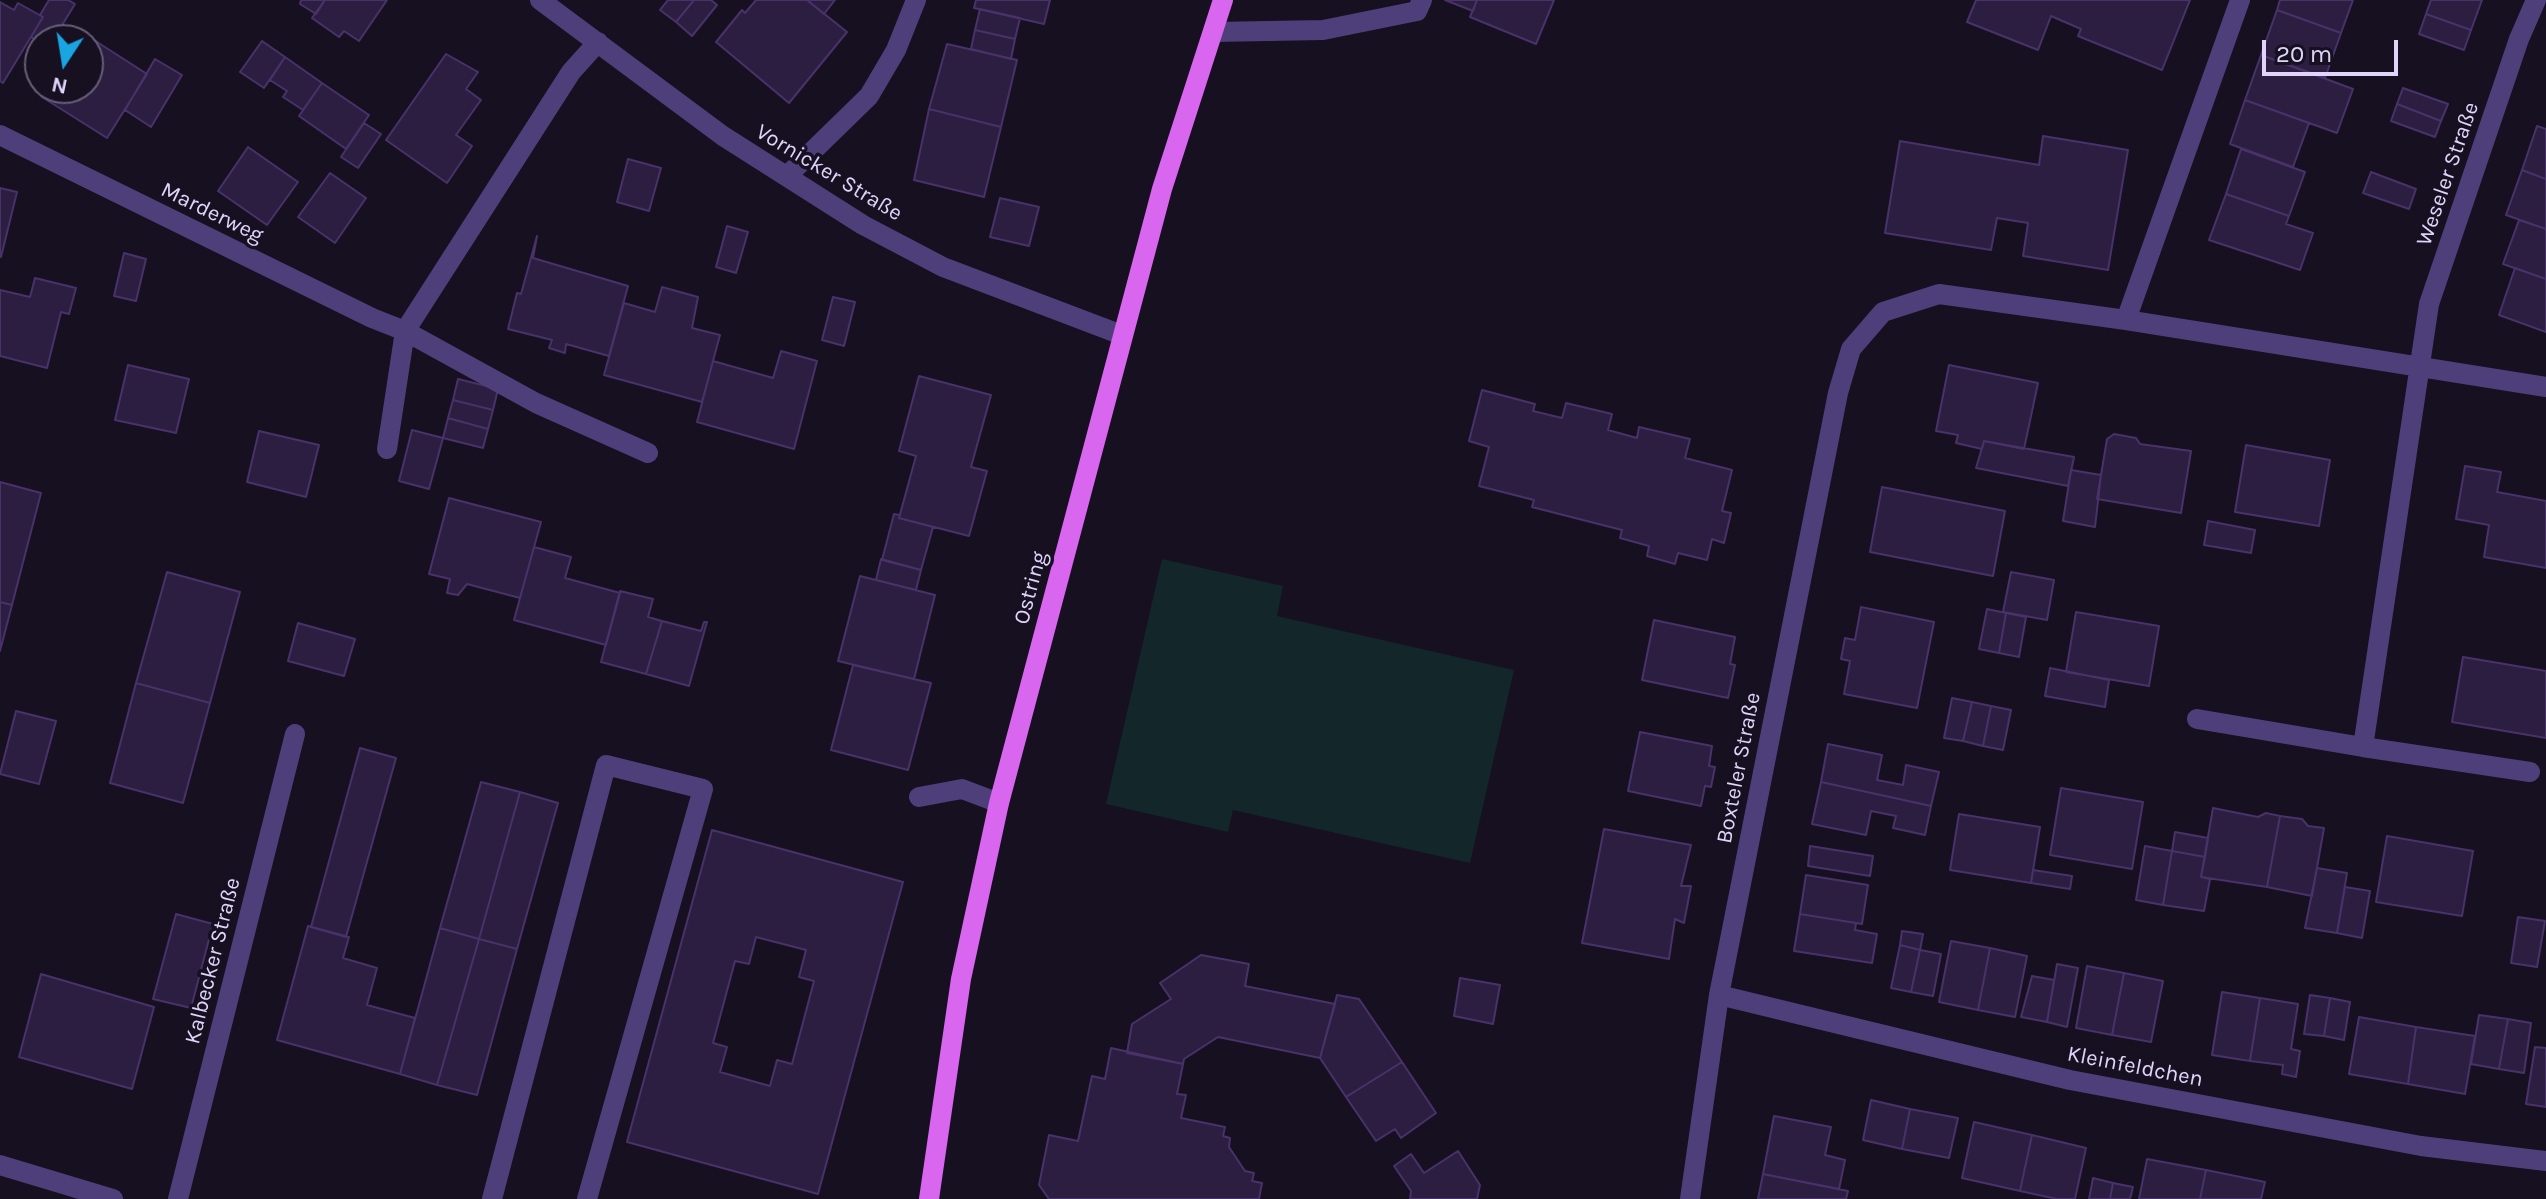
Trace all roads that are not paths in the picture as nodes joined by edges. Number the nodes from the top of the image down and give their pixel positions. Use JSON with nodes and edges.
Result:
{"nodes":[{"id":1,"x":540,"y":0,"type":"edge"},
{"id":2,"x":916,"y":0,"type":"edge"},
{"id":3,"x":1223,"y":0,"type":"edge"},
{"id":4,"x":1422,"y":0,"type":"edge"},
{"id":5,"x":2240,"y":0,"type":"edge"},
{"id":6,"x":2536,"y":0,"type":"edge"},
{"id":7,"x":1213,"y":32,"type":"junction"},
{"id":8,"x":598,"y":42,"type":"junction"},
{"id":9,"x":0,"y":135,"type":"edge"},
{"id":10,"x":788,"y":175,"type":"junction"},
{"id":11,"x":2126,"y":320,"type":"junction"},
{"id":12,"x":405,"y":331,"type":"junction"},
{"id":13,"x":1122,"y":335,"type":"junction"},
{"id":14,"x":2418,"y":368,"type":"junction"},
{"id":15,"x":2546,"y":387,"type":"edge"},
{"id":16,"x":387,"y":449,"type":"dead end"},
{"id":17,"x":648,"y":453,"type":"dead end"},
{"id":18,"x":2197,"y":719,"type":"dead end"},
{"id":19,"x":295,"y":734,"type":"dead end"},
{"id":20,"x":2363,"y":747,"type":"junction"},
{"id":21,"x":2530,"y":772,"type":"dead end"},
{"id":22,"x":919,"y":797,"type":"dead end"},
{"id":23,"x":999,"y":803,"type":"junction"},
{"id":24,"x":1719,"y":995,"type":"junction"},
{"id":25,"x":2546,"y":1161,"type":"edge"},
{"id":26,"x":0,"y":1165,"type":"edge"},
{"id":27,"x":113,"y":1199,"type":"edge"},
{"id":28,"x":178,"y":1199,"type":"edge"},
{"id":29,"x":492,"y":1199,"type":"edge"},
{"id":30,"x":587,"y":1199,"type":"edge"},
{"id":31,"x":929,"y":1199,"type":"edge"},
{"id":32,"x":1690,"y":1199,"type":"edge"}],
"edges":[{"from":1,"to":8,"type":"street","name":"Vornicker Straße"},
{"from":2,"to":10,"type":"street"},
{"from":3,"to":7,"type":"main road","name":"Ostring"},
{"from":4,"to":7,"type":"street"},
{"from":5,"to":11,"type":"street"},
{"from":6,"to":14,"type":"street","name":"Weseler Straße"},
{"from":7,"to":13,"type":"main road","name":"Ostring"},
{"from":8,"to":10,"type":"street","name":"Vornicker Straße"},
{"from":8,"to":12,"type":"street"},
{"from":9,"to":12,"type":"street","name":"Marderweg"},
{"from":10,"to":13,"type":"street","name":"Vornicker Straße"},
{"from":11,"to":14,"type":"street"},
{"from":11,"to":24,"type":"street","name":"Boxteler Straße"},
{"from":12,"to":16,"type":"street"},
{"from":12,"to":17,"type":"street","name":"Marderweg"},
{"from":13,"to":23,"type":"main road","name":"Ostring"},
{"from":14,"to":15,"type":"street"},
{"from":14,"to":20,"type":"street","name":"Weseler Straße"},
{"from":18,"to":20,"type":"street"},
{"from":19,"to":28,"type":"street","name":"Kalbecker Straße"},
{"from":20,"to":21,"type":"street"},
{"from":22,"to":23,"type":"street"},
{"from":23,"to":31,"type":"main road","name":"Ostring"},
{"from":24,"to":25,"type":"street","name":"Kleinfeldchen"},
{"from":24,"to":32,"type":"street","name":"Boxteler Straße"},
{"from":26,"to":27,"type":"street"},
{"from":29,"to":30,"type":"street"}]}
